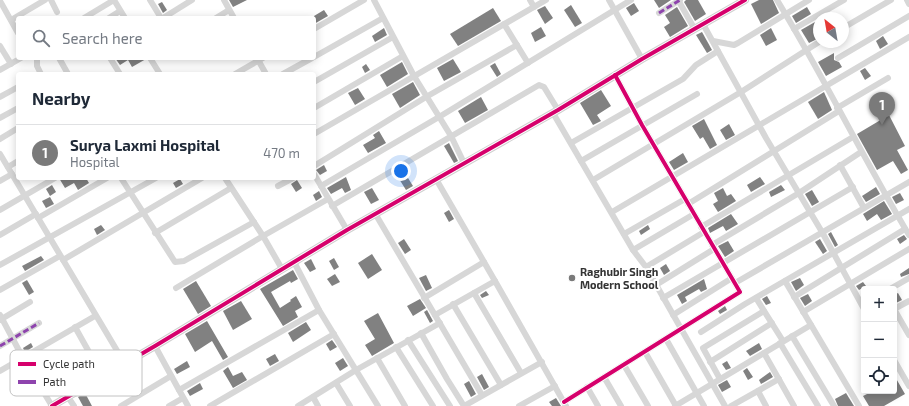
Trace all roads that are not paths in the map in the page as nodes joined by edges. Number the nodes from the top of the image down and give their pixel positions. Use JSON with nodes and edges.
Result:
{"nodes":[{"id":1,"x":45,"y":0,"type":"edge"},
{"id":2,"x":50,"y":0,"type":"edge"},
{"id":3,"x":114,"y":0,"type":"edge"},
{"id":4,"x":150,"y":0,"type":"edge"},
{"id":5,"x":192,"y":0,"type":"edge"},
{"id":6,"x":224,"y":0,"type":"edge"},
{"id":7,"x":364,"y":0,"type":"edge"},
{"id":8,"x":374,"y":0,"type":"edge"},
{"id":9,"x":530,"y":0,"type":"edge"},
{"id":10,"x":546,"y":0,"type":"edge"},
{"id":11,"x":609,"y":0,"type":"edge"},
{"id":12,"x":631,"y":0,"type":"edge"},
{"id":13,"x":679,"y":0,"type":"edge"},
{"id":14,"x":745,"y":0,"type":"edge"},
{"id":15,"x":777,"y":0,"type":"edge"},
{"id":16,"x":809,"y":0,"type":"edge"},
{"id":17,"x":844,"y":0,"type":"edge"},
{"id":18,"x":891,"y":0,"type":"edge"},
{"id":19,"x":907,"y":0,"type":"edge"},
{"id":20,"x":0,"y":1,"type":"edge"},
{"id":21,"x":909,"y":4,"type":"edge"},
{"id":22,"x":534,"y":7,"type":"junction"},
{"id":23,"x":229,"y":10,"type":"junction"},
{"id":24,"x":614,"y":10,"type":"junction"},
{"id":25,"x":120,"y":11,"type":"junction"},
{"id":26,"x":57,"y":12,"type":"dead end"},
{"id":27,"x":659,"y":13,"type":"dead end"},
{"id":28,"x":785,"y":14,"type":"junction"},
{"id":29,"x":18,"y":16,"type":"edge"},
{"id":30,"x":87,"y":16,"type":"edge"},
{"id":31,"x":112,"y":16,"type":"edge"},
{"id":32,"x":124,"y":16,"type":"edge"},
{"id":33,"x":161,"y":16,"type":"edge"},
{"id":34,"x":165,"y":16,"type":"edge"},
{"id":35,"x":219,"y":16,"type":"edge"},
{"id":36,"x":233,"y":16,"type":"edge"},
{"id":37,"x":909,"y":16,"type":"edge"},
{"id":38,"x":16,"y":17,"type":"edge"},
{"id":39,"x":384,"y":18,"type":"junction"},
{"id":40,"x":11,"y":20,"type":"junction"},
{"id":41,"x":504,"y":24,"type":"junction"},
{"id":42,"x":703,"y":24,"type":"junction"},
{"id":43,"x":849,"y":24,"type":"edge"},
{"id":44,"x":316,"y":28,"type":"edge"},
{"id":45,"x":694,"y":28,"type":"junction"},
{"id":46,"x":16,"y":29,"type":"edge"},
{"id":47,"x":794,"y":29,"type":"junction"},
{"id":48,"x":393,"y":37,"type":"junction"},
{"id":49,"x":909,"y":37,"type":"edge"},
{"id":50,"x":713,"y":41,"type":"junction"},
{"id":51,"x":517,"y":45,"type":"junction"},
{"id":52,"x":813,"y":45,"type":"edge"},
{"id":53,"x":0,"y":46,"type":"edge"},
{"id":54,"x":806,"y":49,"type":"junction"},
{"id":55,"x":718,"y":51,"type":"junction"},
{"id":56,"x":316,"y":55,"type":"edge"},
{"id":57,"x":404,"y":56,"type":"junction"},
{"id":58,"x":838,"y":58,"type":"dead end"},
{"id":59,"x":642,"y":59,"type":"junction"},
{"id":60,"x":18,"y":60,"type":"edge"},
{"id":61,"x":37,"y":60,"type":"edge"},
{"id":62,"x":60,"y":60,"type":"edge"},
{"id":63,"x":111,"y":60,"type":"edge"},
{"id":64,"x":151,"y":60,"type":"edge"},
{"id":65,"x":257,"y":60,"type":"edge"},
{"id":66,"x":259,"y":60,"type":"edge"},
{"id":67,"x":308,"y":60,"type":"edge"},
{"id":68,"x":528,"y":63,"type":"junction"},
{"id":69,"x":11,"y":64,"type":"junction"},
{"id":70,"x":0,"y":70,"type":"edge"},
{"id":71,"x":39,"y":72,"type":"edge"},
{"id":72,"x":67,"y":72,"type":"edge"},
{"id":73,"x":119,"y":72,"type":"edge"},
{"id":74,"x":159,"y":72,"type":"edge"},
{"id":75,"x":238,"y":72,"type":"edge"},
{"id":76,"x":265,"y":72,"type":"edge"},
{"id":77,"x":287,"y":72,"type":"edge"},
{"id":78,"x":616,"y":75,"type":"junction"},
{"id":79,"x":414,"y":76,"type":"junction"},
{"id":80,"x":888,"y":78,"type":"dead end"},
{"id":81,"x":316,"y":81,"type":"edge"},
{"id":82,"x":825,"y":86,"type":"junction"},
{"id":83,"x":16,"y":88,"type":"edge"},
{"id":84,"x":741,"y":92,"type":"junction"},
{"id":85,"x":697,"y":94,"type":"dead end"},
{"id":86,"x":0,"y":97,"type":"edge"},
{"id":87,"x":426,"y":97,"type":"junction"},
{"id":88,"x":316,"y":107,"type":"edge"},
{"id":89,"x":633,"y":107,"type":"junction"},
{"id":90,"x":16,"y":109,"type":"edge"},
{"id":91,"x":838,"y":110,"type":"junction"},
{"id":92,"x":555,"y":112,"type":"junction"},
{"id":93,"x":439,"y":117,"type":"junction"},
{"id":94,"x":0,"y":118,"type":"edge"},
{"id":95,"x":759,"y":124,"type":"junction"},
{"id":96,"x":642,"y":125,"type":"junction"},
{"id":97,"x":16,"y":129,"type":"edge"},
{"id":98,"x":316,"y":133,"type":"edge"},
{"id":99,"x":451,"y":136,"type":"junction"},
{"id":100,"x":854,"y":137,"type":"junction"},
{"id":101,"x":0,"y":139,"type":"edge"},
{"id":102,"x":571,"y":143,"type":"junction"},
{"id":103,"x":653,"y":144,"type":"junction"},
{"id":104,"x":775,"y":152,"type":"junction"},
{"id":105,"x":861,"y":152,"type":"junction"},
{"id":106,"x":0,"y":154,"type":"edge"},
{"id":107,"x":582,"y":161,"type":"junction"},
{"id":108,"x":16,"y":162,"type":"edge"},
{"id":109,"x":464,"y":163,"type":"junction"},
{"id":110,"x":316,"y":165,"type":"edge"},
{"id":111,"x":840,"y":165,"type":"junction"},
{"id":112,"x":8,"y":167,"type":"junction"},
{"id":113,"x":12,"y":174,"type":"junction"},
{"id":114,"x":788,"y":175,"type":"junction"},
{"id":115,"x":672,"y":176,"type":"junction"},
{"id":116,"x":16,"y":177,"type":"edge"},
{"id":117,"x":316,"y":177,"type":"edge"},
{"id":118,"x":436,"y":179,"type":"junction"},
{"id":119,"x":0,"y":180,"type":"edge"},
{"id":120,"x":18,"y":180,"type":"edge"},
{"id":121,"x":52,"y":180,"type":"edge"},
{"id":122,"x":103,"y":180,"type":"edge"},
{"id":123,"x":122,"y":180,"type":"edge"},
{"id":124,"x":153,"y":180,"type":"edge"},
{"id":125,"x":199,"y":180,"type":"edge"},
{"id":126,"x":226,"y":180,"type":"edge"},
{"id":127,"x":289,"y":180,"type":"edge"},
{"id":128,"x":593,"y":180,"type":"junction"},
{"id":129,"x":909,"y":182,"type":"edge"},
{"id":130,"x":278,"y":186,"type":"dead end"},
{"id":131,"x":321,"y":186,"type":"junction"},
{"id":132,"x":852,"y":187,"type":"junction"},
{"id":133,"x":232,"y":188,"type":"junction"},
{"id":134,"x":130,"y":193,"type":"junction"},
{"id":135,"x":799,"y":193,"type":"junction"},
{"id":136,"x":25,"y":196,"type":"junction"},
{"id":137,"x":885,"y":196,"type":"junction"},
{"id":138,"x":328,"y":199,"type":"junction"},
{"id":139,"x":686,"y":202,"type":"junction"},
{"id":140,"x":332,"y":206,"type":"junction"},
{"id":141,"x":864,"y":208,"type":"junction"},
{"id":142,"x":909,"y":208,"type":"edge"},
{"id":143,"x":0,"y":210,"type":"edge"},
{"id":144,"x":612,"y":212,"type":"junction"},
{"id":145,"x":810,"y":212,"type":"junction"},
{"id":146,"x":143,"y":214,"type":"junction"},
{"id":147,"x":694,"y":214,"type":"junction"},
{"id":148,"x":376,"y":215,"type":"junction"},
{"id":149,"x":37,"y":216,"type":"junction"},
{"id":150,"x":897,"y":216,"type":"junction"},
{"id":151,"x":254,"y":222,"type":"junction"},
{"id":152,"x":703,"y":229,"type":"junction"},
{"id":153,"x":905,"y":229,"type":"junction"},
{"id":154,"x":347,"y":230,"type":"junction"},
{"id":155,"x":822,"y":232,"type":"junction"},
{"id":156,"x":155,"y":233,"type":"junction"},
{"id":157,"x":624,"y":234,"type":"junction"},
{"id":158,"x":909,"y":235,"type":"edge"},
{"id":159,"x":0,"y":236,"type":"edge"},
{"id":160,"x":49,"y":236,"type":"junction"},
{"id":161,"x":263,"y":236,"type":"junction"},
{"id":162,"x":713,"y":247,"type":"junction"},
{"id":163,"x":909,"y":249,"type":"edge"},
{"id":164,"x":633,"y":250,"type":"junction"},
{"id":165,"x":834,"y":253,"type":"junction"},
{"id":166,"x":61,"y":258,"type":"junction"},
{"id":167,"x":294,"y":262,"type":"junction"},
{"id":168,"x":484,"y":262,"type":"junction"},
{"id":169,"x":723,"y":264,"type":"junction"},
{"id":170,"x":0,"y":265,"type":"edge"},
{"id":171,"x":646,"y":267,"type":"junction"},
{"id":172,"x":282,"y":269,"type":"junction"},
{"id":173,"x":842,"y":269,"type":"junction"},
{"id":174,"x":909,"y":278,"type":"edge"},
{"id":175,"x":495,"y":281,"type":"junction"},
{"id":176,"x":734,"y":281,"type":"junction"},
{"id":177,"x":785,"y":281,"type":"junction"},
{"id":178,"x":850,"y":284,"type":"junction"},
{"id":179,"x":656,"y":285,"type":"junction"},
{"id":180,"x":895,"y":286,"type":"edge"},
{"id":181,"x":176,"y":288,"type":"dead end"},
{"id":182,"x":0,"y":290,"type":"edge"},
{"id":183,"x":474,"y":293,"type":"junction"},
{"id":184,"x":794,"y":297,"type":"junction"},
{"id":185,"x":424,"y":298,"type":"junction"},
{"id":186,"x":663,"y":298,"type":"junction"},
{"id":187,"x":756,"y":298,"type":"junction"},
{"id":188,"x":909,"y":301,"type":"edge"},
{"id":189,"x":30,"y":302,"type":"dead end"},
{"id":190,"x":861,"y":303,"type":"edge"},
{"id":191,"x":453,"y":304,"type":"junction"},
{"id":192,"x":897,"y":307,"type":"edge"},
{"id":193,"x":319,"y":310,"type":"junction"},
{"id":194,"x":764,"y":311,"type":"junction"},
{"id":195,"x":803,"y":312,"type":"junction"},
{"id":196,"x":897,"y":314,"type":"edge"},
{"id":197,"x":435,"y":315,"type":"junction"},
{"id":198,"x":673,"y":315,"type":"junction"},
{"id":199,"x":95,"y":316,"type":"junction"},
{"id":200,"x":1,"y":318,"type":"edge"},
{"id":201,"x":40,"y":323,"type":"dead end"},
{"id":202,"x":440,"y":323,"type":"junction"},
{"id":203,"x":772,"y":323,"type":"junction"},
{"id":204,"x":811,"y":325,"type":"junction"},
{"id":205,"x":75,"y":327,"type":"junction"},
{"id":206,"x":681,"y":330,"type":"junction"},
{"id":207,"x":701,"y":332,"type":"dead end"},
{"id":208,"x":421,"y":333,"type":"junction"},
{"id":209,"x":334,"y":334,"type":"junction"},
{"id":210,"x":909,"y":335,"type":"edge"},
{"id":211,"x":792,"y":336,"type":"junction"},
{"id":212,"x":13,"y":338,"type":"junction"},
{"id":213,"x":666,"y":339,"type":"junction"},
{"id":214,"x":408,"y":340,"type":"junction"},
{"id":215,"x":782,"y":342,"type":"junction"},
{"id":216,"x":0,"y":346,"type":"edge"},
{"id":217,"x":156,"y":346,"type":"junction"},
{"id":218,"x":396,"y":347,"type":"junction"},
{"id":219,"x":19,"y":350,"type":"edge"},
{"id":220,"x":36,"y":350,"type":"edge"},
{"id":221,"x":88,"y":350,"type":"edge"},
{"id":222,"x":116,"y":350,"type":"edge"},
{"id":223,"x":644,"y":352,"type":"junction"},
{"id":224,"x":764,"y":353,"type":"junction"},
{"id":225,"x":142,"y":354,"type":"edge"},
{"id":226,"x":377,"y":358,"type":"junction"},
{"id":227,"x":542,"y":362,"type":"junction"},
{"id":228,"x":710,"y":362,"type":"junction"},
{"id":229,"x":10,"y":365,"type":"edge"},
{"id":230,"x":624,"y":365,"type":"junction"},
{"id":231,"x":897,"y":365,"type":"edge"},
{"id":232,"x":356,"y":370,"type":"junction"},
{"id":233,"x":0,"y":371,"type":"edge"},
{"id":234,"x":521,"y":373,"type":"junction"},
{"id":235,"x":171,"y":376,"type":"junction"},
{"id":236,"x":604,"y":377,"type":"junction"},
{"id":237,"x":720,"y":379,"type":"junction"},
{"id":238,"x":779,"y":379,"type":"junction"},
{"id":239,"x":336,"y":383,"type":"junction"},
{"id":240,"x":713,"y":384,"type":"junction"},
{"id":241,"x":501,"y":385,"type":"junction"},
{"id":242,"x":555,"y":386,"type":"junction"},
{"id":243,"x":909,"y":386,"type":"edge"},
{"id":244,"x":587,"y":387,"type":"junction"},
{"id":245,"x":179,"y":390,"type":"junction"},
{"id":246,"x":758,"y":391,"type":"junction"},
{"id":247,"x":142,"y":393,"type":"edge"},
{"id":248,"x":697,"y":393,"type":"junction"},
{"id":249,"x":46,"y":396,"type":"edge"},
{"id":250,"x":138,"y":396,"type":"edge"},
{"id":251,"x":482,"y":396,"type":"junction"},
{"id":252,"x":68,"y":397,"type":"joint"},
{"id":253,"x":183,"y":398,"type":"junction"},
{"id":254,"x":313,"y":398,"type":"junction"},
{"id":255,"x":565,"y":404,"type":"edge"},
{"id":256,"x":466,"y":405,"type":"edge"},
{"id":257,"x":52,"y":406,"type":"edge"},
{"id":258,"x":74,"y":406,"type":"edge"},
{"id":259,"x":121,"y":406,"type":"edge"},
{"id":260,"x":169,"y":406,"type":"edge"},
{"id":261,"x":188,"y":406,"type":"edge"},
{"id":262,"x":210,"y":406,"type":"edge"},
{"id":263,"x":298,"y":406,"type":"edge"},
{"id":264,"x":318,"y":406,"type":"edge"},
{"id":265,"x":350,"y":406,"type":"edge"},
{"id":266,"x":378,"y":406,"type":"edge"},
{"id":267,"x":405,"y":406,"type":"edge"},
{"id":268,"x":433,"y":406,"type":"edge"},
{"id":269,"x":450,"y":406,"type":"edge"},
{"id":270,"x":519,"y":406,"type":"edge"},
{"id":271,"x":598,"y":406,"type":"edge"},
{"id":272,"x":621,"y":406,"type":"edge"},
{"id":273,"x":648,"y":406,"type":"edge"},
{"id":274,"x":676,"y":406,"type":"edge"},
{"id":275,"x":704,"y":406,"type":"edge"},
{"id":276,"x":725,"y":406,"type":"edge"},
{"id":277,"x":730,"y":406,"type":"edge"},
{"id":278,"x":766,"y":406,"type":"edge"},
{"id":279,"x":794,"y":406,"type":"edge"},
{"id":280,"x":818,"y":406,"type":"edge"},
{"id":281,"x":834,"y":406,"type":"edge"},
{"id":282,"x":859,"y":406,"type":"edge"}],
"edges":[{"from":1,"to":29,"type":"street"},
{"from":2,"to":26,"type":"street"},
{"from":3,"to":25,"type":"street"},
{"from":3,"to":30,"type":"street"},
{"from":4,"to":33,"type":"street"},
{"from":5,"to":34,"type":"street"},
{"from":6,"to":23,"type":"street"},
{"from":7,"to":44,"type":"street"},
{"from":8,"to":39,"type":"street"},
{"from":9,"to":22,"type":"street"},
{"from":10,"to":22,"type":"street"},
{"from":11,"to":24,"type":"street"},
{"from":12,"to":24,"type":"street"},
{"from":13,"to":27,"type":"street"},
{"from":13,"to":45,"type":"street"},
{"from":14,"to":42,"type":"street"},
{"from":15,"to":28,"type":"street"},
{"from":16,"to":28,"type":"street"},
{"from":17,"to":47,"type":"street"},
{"from":18,"to":43,"type":"street"},
{"from":19,"to":21,"type":"street"},
{"from":20,"to":40,"type":"street"},
{"from":22,"to":41,"type":"street"},
{"from":23,"to":35,"type":"street"},
{"from":23,"to":36,"type":"street"},
{"from":24,"to":59,"type":"street"},
{"from":24,"to":68,"type":"street"},
{"from":25,"to":31,"type":"street"},
{"from":25,"to":32,"type":"street"},
{"from":28,"to":47,"type":"street"},
{"from":28,"to":50,"type":"street"},
{"from":37,"to":58,"type":"street"},
{"from":38,"to":40,"type":"street"},
{"from":39,"to":48,"type":"street"},
{"from":39,"to":56,"type":"street"},
{"from":40,"to":46,"type":"street"},
{"from":41,"to":51,"type":"street"},
{"from":41,"to":79,"type":"street"},
{"from":42,"to":45,"type":"street"},
{"from":42,"to":50,"type":"street"},
{"from":45,"to":59,"type":"street"},
{"from":47,"to":54,"type":"street"},
{"from":48,"to":57,"type":"street"},
{"from":48,"to":81,"type":"street"},
{"from":49,"to":82,"type":"street"},
{"from":50,"to":55,"type":"street"},
{"from":51,"to":68,"type":"street"},
{"from":51,"to":87,"type":"street"},
{"from":52,"to":54,"type":"street"},
{"from":53,"to":69,"type":"street"},
{"from":54,"to":82,"type":"street"},
{"from":54,"to":84,"type":"street"},
{"from":55,"to":84,"type":"street"},
{"from":55,"to":89,"type":"street"},
{"from":57,"to":79,"type":"street"},
{"from":57,"to":88,"type":"street"},
{"from":59,"to":78,"type":"street"},
{"from":60,"to":69,"type":"street"},
{"from":61,"to":71,"type":"street"},
{"from":62,"to":72,"type":"street"},
{"from":63,"to":73,"type":"street"},
{"from":64,"to":74,"type":"street"},
{"from":65,"to":75,"type":"street"},
{"from":66,"to":76,"type":"street"},
{"from":67,"to":77,"type":"street"},
{"from":68,"to":93,"type":"street"},
{"from":69,"to":70,"type":"street"},
{"from":78,"to":89,"type":"street"},
{"from":78,"to":92,"type":"street"},
{"from":79,"to":87,"type":"street"},
{"from":79,"to":98,"type":"street"},
{"from":80,"to":91,"type":"street"},
{"from":82,"to":91,"type":"street"},
{"from":82,"to":95,"type":"street"},
{"from":83,"to":86,"type":"street"},
{"from":84,"to":95,"type":"street"},
{"from":84,"to":103,"type":"street"},
{"from":85,"to":96,"type":"street"},
{"from":87,"to":93,"type":"street"},
{"from":87,"to":110,"type":"street"},
{"from":89,"to":96,"type":"street"},
{"from":89,"to":102,"type":"street"},
{"from":90,"to":94,"type":"street"},
{"from":91,"to":100,"type":"street"},
{"from":91,"to":104,"type":"street"},
{"from":92,"to":99,"type":"street"},
{"from":92,"to":102,"type":"street"},
{"from":92,"to":109,"type":"street"},
{"from":93,"to":99,"type":"street"},
{"from":93,"to":131,"type":"street"},
{"from":95,"to":104,"type":"street"},
{"from":95,"to":115,"type":"street"},
{"from":96,"to":103,"type":"street"},
{"from":96,"to":107,"type":"street"},
{"from":97,"to":101,"type":"street"},
{"from":99,"to":109,"type":"street"},
{"from":99,"to":140,"type":"street"},
{"from":100,"to":105,"type":"street"},
{"from":100,"to":114,"type":"street"},
{"from":102,"to":107,"type":"street"},
{"from":103,"to":115,"type":"street"},
{"from":103,"to":128,"type":"street"},
{"from":104,"to":114,"type":"street"},
{"from":104,"to":139,"type":"street"},
{"from":105,"to":111,"type":"street"},
{"from":105,"to":137,"type":"street"},
{"from":106,"to":112,"type":"street"},
{"from":107,"to":128,"type":"street"},
{"from":108,"to":112,"type":"street"},
{"from":109,"to":118,"type":"street"},
{"from":111,"to":132,"type":"street"},
{"from":111,"to":135,"type":"street"},
{"from":112,"to":113,"type":"street"},
{"from":113,"to":116,"type":"street"},
{"from":113,"to":119,"type":"street"},
{"from":114,"to":135,"type":"street"},
{"from":114,"to":152,"type":"street"},
{"from":115,"to":139,"type":"street"},
{"from":115,"to":144,"type":"street"},
{"from":117,"to":131,"type":"street"},
{"from":118,"to":148,"type":"street"},
{"from":118,"to":168,"type":"street"},
{"from":120,"to":136,"type":"street"},
{"from":121,"to":136,"type":"street"},
{"from":122,"to":149,"type":"street"},
{"from":123,"to":134,"type":"street"},
{"from":124,"to":134,"type":"street"},
{"from":125,"to":146,"type":"street"},
{"from":126,"to":133,"type":"street"},
{"from":127,"to":130,"type":"street"},
{"from":128,"to":144,"type":"street"},
{"from":129,"to":137,"type":"street"},
{"from":131,"to":138,"type":"street"},
{"from":132,"to":141,"type":"street"},
{"from":132,"to":145,"type":"street"},
{"from":133,"to":151,"type":"street"},
{"from":133,"to":156,"type":"street"},
{"from":134,"to":146,"type":"street"},
{"from":134,"to":160,"type":"street"},
{"from":135,"to":145,"type":"street"},
{"from":135,"to":162,"type":"street"},
{"from":136,"to":143,"type":"street"},
{"from":136,"to":149,"type":"street"},
{"from":137,"to":141,"type":"street"},
{"from":137,"to":150,"type":"street"},
{"from":138,"to":140,"type":"street"},
{"from":138,"to":161,"type":"street"},
{"from":139,"to":147,"type":"street"},
{"from":139,"to":157,"type":"street"},
{"from":140,"to":154,"type":"street"},
{"from":141,"to":155,"type":"street"},
{"from":142,"to":150,"type":"street"},
{"from":144,"to":157,"type":"street"},
{"from":145,"to":155,"type":"street"},
{"from":145,"to":169,"type":"street"},
{"from":146,"to":156,"type":"street"},
{"from":146,"to":166,"type":"street"},
{"from":147,"to":152,"type":"street"},
{"from":147,"to":164,"type":"street"},
{"from":148,"to":154,"type":"street"},
{"from":148,"to":185,"type":"street"},
{"from":149,"to":159,"type":"street"},
{"from":149,"to":160,"type":"street"},
{"from":150,"to":153,"type":"street"},
{"from":150,"to":165,"type":"street"},
{"from":151,"to":156,"type":"street"},
{"from":151,"to":161,"type":"street"},
{"from":152,"to":162,"type":"street"},
{"from":152,"to":171,"type":"street"},
{"from":153,"to":158,"type":"street"},
{"from":153,"to":173,"type":"street"},
{"from":154,"to":167,"type":"street"},
{"from":155,"to":165,"type":"street"},
{"from":155,"to":176,"type":"street"},
{"from":157,"to":164,"type":"street"},
{"from":160,"to":166,"type":"street"},
{"from":160,"to":170,"type":"street"},
{"from":161,"to":172,"type":"street"},
{"from":161,"to":181,"type":"street"},
{"from":162,"to":169,"type":"street"},
{"from":162,"to":179,"type":"street"},
{"from":163,"to":178,"type":"street"},
{"from":164,"to":171,"type":"street"},
{"from":165,"to":173,"type":"street"},
{"from":165,"to":177,"type":"street"},
{"from":166,"to":182,"type":"street"},
{"from":166,"to":199,"type":"street"},
{"from":167,"to":172,"type":"street"},
{"from":167,"to":193,"type":"street"},
{"from":168,"to":175,"type":"street"},
{"from":168,"to":185,"type":"street"},
{"from":169,"to":176,"type":"street"},
{"from":169,"to":186,"type":"street"},
{"from":171,"to":179,"type":"street"},
{"from":172,"to":217,"type":"street"},
{"from":173,"to":178,"type":"street"},
{"from":173,"to":184,"type":"street"},
{"from":174,"to":180,"type":"street"},
{"from":175,"to":183,"type":"street"},
{"from":175,"to":227,"type":"street"},
{"from":176,"to":198,"type":"street"},
{"from":176,"to":206,"type":"street"},
{"from":177,"to":184,"type":"street"},
{"from":177,"to":187,"type":"street"},
{"from":178,"to":190,"type":"street"},
{"from":178,"to":195,"type":"street"},
{"from":179,"to":186,"type":"street"},
{"from":183,"to":191,"type":"street"},
{"from":183,"to":234,"type":"street"},
{"from":184,"to":195,"type":"street"},
{"from":185,"to":197,"type":"street"},
{"from":186,"to":198,"type":"street"},
{"from":187,"to":194,"type":"street"},
{"from":187,"to":207,"type":"street"},
{"from":188,"to":192,"type":"street"},
{"from":189,"to":200,"type":"street"},
{"from":191,"to":197,"type":"street"},
{"from":191,"to":241,"type":"street"},
{"from":193,"to":209,"type":"street"},
{"from":193,"to":245,"type":"street"},
{"from":194,"to":203,"type":"street"},
{"from":194,"to":228,"type":"street"},
{"from":195,"to":204,"type":"street"},
{"from":196,"to":210,"type":"street"},
{"from":197,"to":202,"type":"street"},
{"from":198,"to":206,"type":"street"},
{"from":199,"to":205,"type":"street"},
{"from":199,"to":222,"type":"street"},
{"from":200,"to":212,"type":"street"},
{"from":201,"to":212,"type":"street"},
{"from":202,"to":208,"type":"street"},
{"from":202,"to":251,"type":"street"},
{"from":203,"to":215,"type":"street"},
{"from":203,"to":228,"type":"street"},
{"from":204,"to":211,"type":"street"},
{"from":204,"to":282,"type":"street"},
{"from":205,"to":220,"type":"street"},
{"from":205,"to":221,"type":"street"},
{"from":206,"to":213,"type":"street"},
{"from":206,"to":240,"type":"street"},
{"from":208,"to":214,"type":"street"},
{"from":208,"to":256,"type":"street"},
{"from":209,"to":232,"type":"street"},
{"from":209,"to":262,"type":"street"},
{"from":211,"to":215,"type":"street"},
{"from":211,"to":281,"type":"street"},
{"from":212,"to":216,"type":"street"},
{"from":212,"to":219,"type":"street"},
{"from":213,"to":223,"type":"street"},
{"from":213,"to":248,"type":"street"},
{"from":214,"to":218,"type":"street"},
{"from":214,"to":269,"type":"street"},
{"from":215,"to":224,"type":"street"},
{"from":215,"to":280,"type":"street"},
{"from":217,"to":225,"type":"street"},
{"from":217,"to":235,"type":"street"},
{"from":218,"to":226,"type":"street"},
{"from":218,"to":268,"type":"street"},
{"from":223,"to":230,"type":"street"},
{"from":223,"to":274,"type":"street"},
{"from":224,"to":237,"type":"street"},
{"from":224,"to":238,"type":"street"},
{"from":226,"to":232,"type":"street"},
{"from":226,"to":267,"type":"street"},
{"from":227,"to":234,"type":"street"},
{"from":227,"to":242,"type":"street"},
{"from":228,"to":237,"type":"street"},
{"from":229,"to":233,"type":"street"},
{"from":230,"to":236,"type":"street"},
{"from":230,"to":273,"type":"street"},
{"from":231,"to":243,"type":"street"},
{"from":232,"to":239,"type":"street"},
{"from":232,"to":266,"type":"street"},
{"from":234,"to":241,"type":"street"},
{"from":235,"to":245,"type":"street"},
{"from":235,"to":247,"type":"street"},
{"from":236,"to":244,"type":"street"},
{"from":236,"to":272,"type":"street"},
{"from":237,"to":240,"type":"street"},
{"from":238,"to":246,"type":"street"},
{"from":238,"to":279,"type":"street"},
{"from":239,"to":254,"type":"street"},
{"from":239,"to":265,"type":"street"},
{"from":240,"to":248,"type":"street"},
{"from":240,"to":276,"type":"street"},
{"from":241,"to":251,"type":"street"},
{"from":242,"to":255,"type":"street"},
{"from":242,"to":270,"type":"street"},
{"from":244,"to":255,"type":"street"},
{"from":244,"to":271,"type":"street"},
{"from":245,"to":253,"type":"street"},
{"from":246,"to":277,"type":"street"},
{"from":246,"to":278,"type":"street"},
{"from":248,"to":274,"type":"street"},
{"from":248,"to":275,"type":"street"},
{"from":249,"to":257,"type":"street"},
{"from":250,"to":259,"type":"street"},
{"from":251,"to":256,"type":"street"},
{"from":252,"to":257,"type":"street"},
{"from":252,"to":258,"type":"street"},
{"from":253,"to":260,"type":"street"},
{"from":253,"to":261,"type":"street"},
{"from":254,"to":263,"type":"street"},
{"from":254,"to":264,"type":"street"}]}
